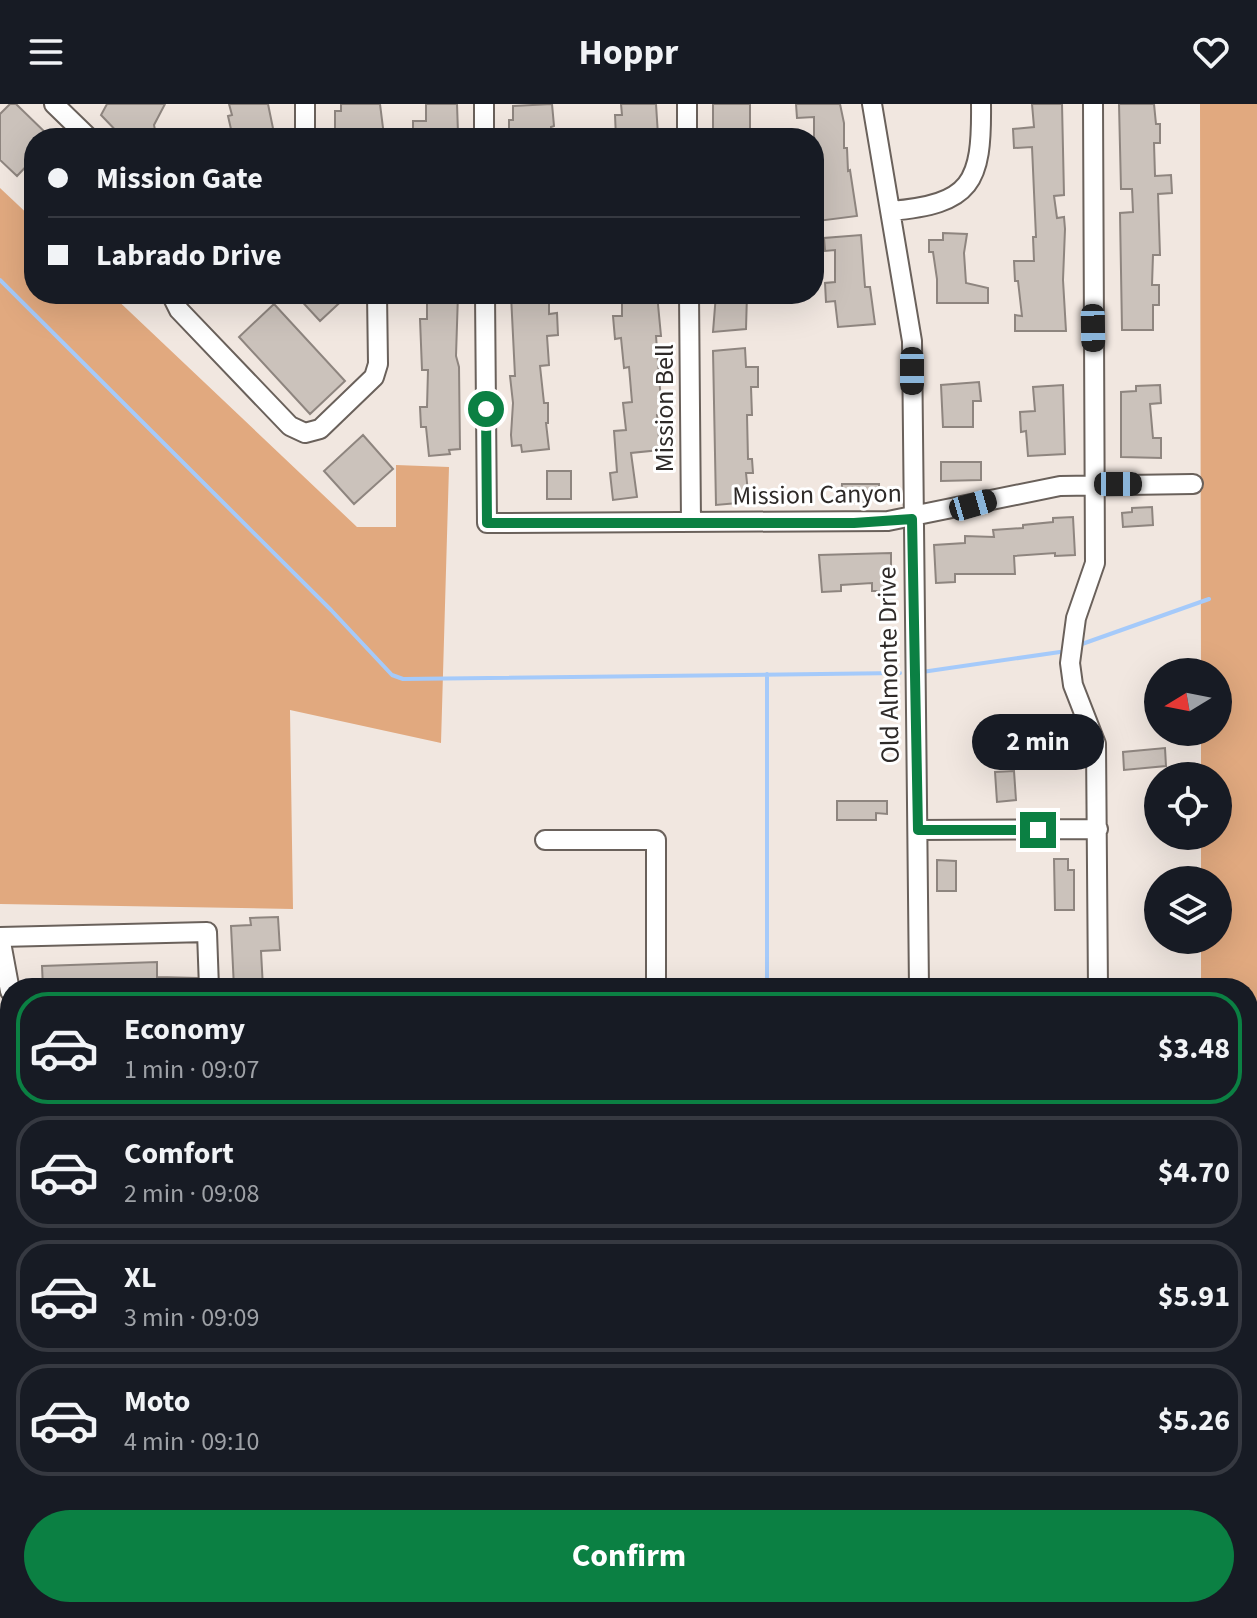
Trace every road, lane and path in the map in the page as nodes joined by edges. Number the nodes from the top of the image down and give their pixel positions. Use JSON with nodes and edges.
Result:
{"nodes":[{"id":1,"x":305,"y":104,"type":"edge"},
{"id":2,"x":484,"y":104,"type":"edge"},
{"id":3,"x":687,"y":104,"type":"edge"},
{"id":4,"x":872,"y":104,"type":"edge"},
{"id":5,"x":981,"y":104,"type":"edge"},
{"id":6,"x":1093,"y":104,"type":"edge"},
{"id":7,"x":57,"y":105,"type":"edge"},
{"id":8,"x":79,"y":128,"type":"edge"},
{"id":9,"x":305,"y":128,"type":"edge"},
{"id":10,"x":484,"y":128,"type":"edge"},
{"id":11,"x":687,"y":128,"type":"edge"},
{"id":12,"x":890,"y":211,"type":"junction"},
{"id":13,"x":176,"y":304,"type":"edge"},
{"id":14,"x":377,"y":304,"type":"edge"},
{"id":15,"x":485,"y":304,"type":"edge"},
{"id":16,"x":689,"y":304,"type":"edge"},
{"id":17,"x":1193,"y":484,"type":"dead end"},
{"id":18,"x":1095,"y":485,"type":"junction"},
{"id":19,"x":912,"y":519,"type":"junction"},
{"id":20,"x":691,"y":522,"type":"junction"},
{"id":21,"x":1098,"y":829,"type":"junction"},
{"id":22,"x":918,"y":830,"type":"junction"},
{"id":23,"x":545,"y":840,"type":"dead end"},
{"id":24,"x":0,"y":937,"type":"edge"},
{"id":25,"x":8,"y":978,"type":"edge"},
{"id":26,"x":209,"y":978,"type":"edge"},
{"id":27,"x":656,"y":978,"type":"edge"},
{"id":28,"x":919,"y":978,"type":"edge"},
{"id":29,"x":1098,"y":978,"type":"edge"}],
"edges":[{"from":1,"to":9,"type":"street"},
{"from":2,"to":10,"type":"street"},
{"from":3,"to":11,"type":"street"},
{"from":4,"to":12,"type":"street","name":"Old Almonte Drive"},
{"from":5,"to":12,"type":"street"},
{"from":6,"to":18,"type":"street"},
{"from":7,"to":8,"type":"street"},
{"from":12,"to":19,"type":"street","name":"Old Almonte Drive"},
{"from":13,"to":14,"type":"street"},
{"from":15,"to":20,"type":"street","name":"Mission Canyon"},
{"from":16,"to":20,"type":"street","name":"Mission Bell"},
{"from":17,"to":18,"type":"street","name":"Mission Canyon"},
{"from":18,"to":19,"type":"street","name":"Mission Canyon"},
{"from":18,"to":21,"type":"street"},
{"from":19,"to":20,"type":"street","name":"Mission Canyon"},
{"from":19,"to":22,"type":"street","name":"Old Almonte Drive"},
{"from":21,"to":22,"type":"street"},
{"from":21,"to":29,"type":"street"},
{"from":22,"to":28,"type":"street","name":"Old Almonte Drive"},
{"from":23,"to":27,"type":"street"},
{"from":24,"to":25,"type":"street"},
{"from":24,"to":26,"type":"street"}]}
